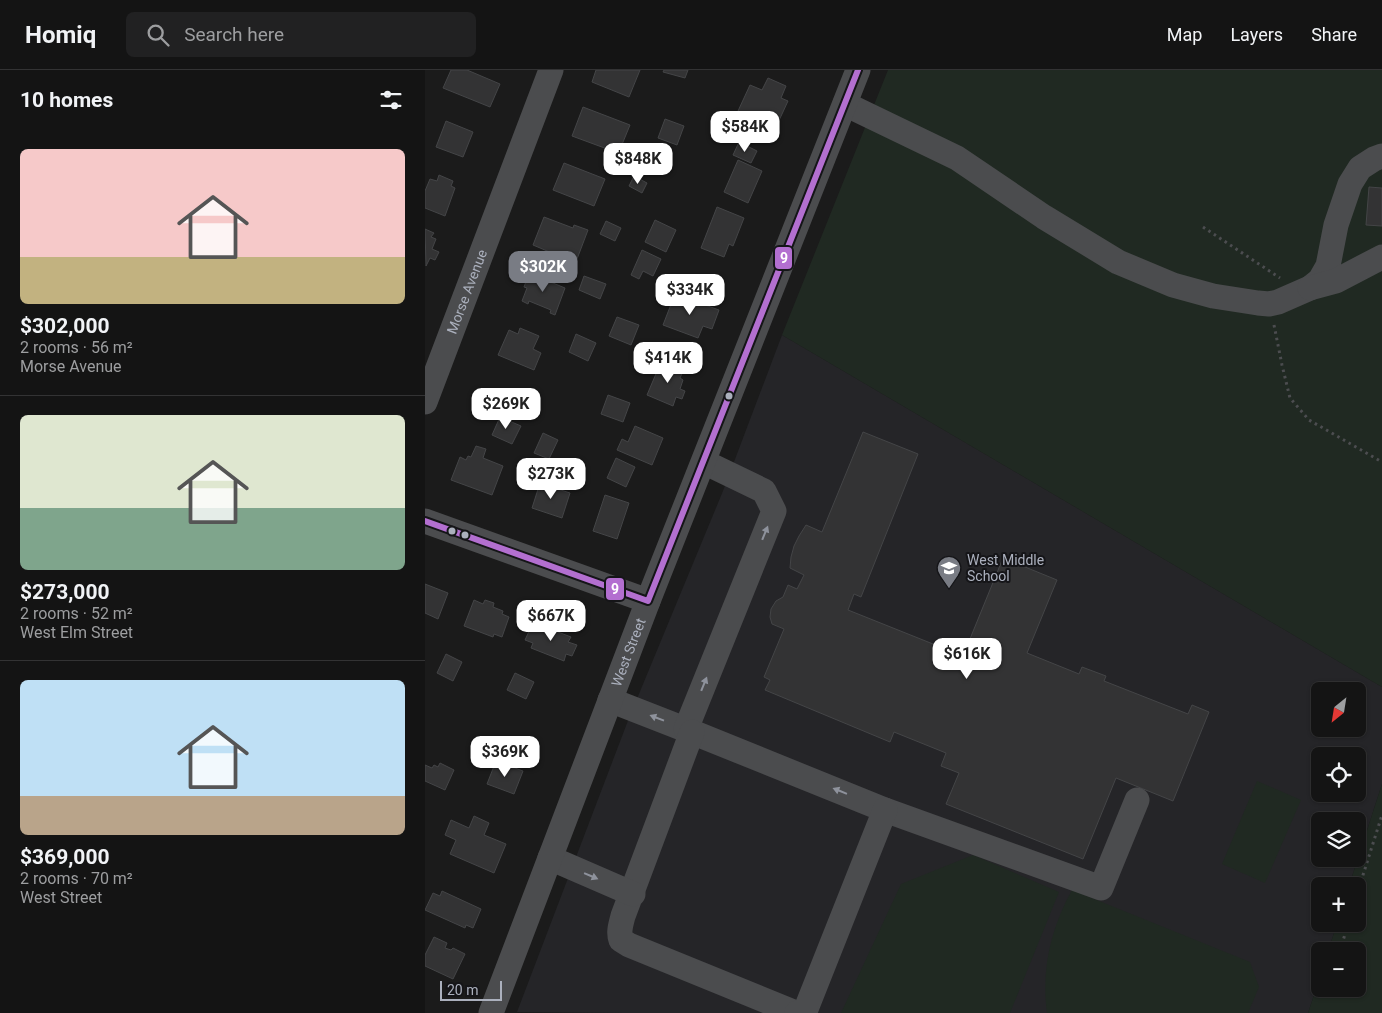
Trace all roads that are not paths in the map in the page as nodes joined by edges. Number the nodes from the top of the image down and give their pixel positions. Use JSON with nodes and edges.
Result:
{"nodes":[{"id":1,"x":551,"y":70,"type":"edge"},
{"id":2,"x":858,"y":70,"type":"edge"},
{"id":3,"x":845,"y":104,"type":"junction"},
{"id":4,"x":1382,"y":156,"type":"edge"},
{"id":5,"x":1382,"y":257,"type":"edge"},
{"id":6,"x":1306,"y":290,"type":"junction"},
{"id":7,"x":425,"y":402,"type":"edge"},
{"id":8,"x":704,"y":462,"type":"junction"},
{"id":9,"x":425,"y":521,"type":"edge"},
{"id":10,"x":648,"y":601,"type":"junction"},
{"id":11,"x":610,"y":700,"type":"junction"},
{"id":12,"x":689,"y":731,"type":"junction"},
{"id":13,"x":1137,"y":800,"type":"dead end"},
{"id":14,"x":885,"y":810,"type":"junction"},
{"id":15,"x":550,"y":858,"type":"junction"},
{"id":16,"x":633,"y":894,"type":"junction"},
{"id":17,"x":491,"y":1013,"type":"edge"},
{"id":18,"x":796,"y":1013,"type":"edge"}],
"edges":[{"from":1,"to":7,"type":"street","name":"Morse Avenue"},
{"from":2,"to":3,"type":"street","name":"West Street"},
{"from":3,"to":6,"type":"street"},
{"from":3,"to":8,"type":"street","name":"West Street"},
{"from":4,"to":6,"type":"street"},
{"from":5,"to":6,"type":"street"},
{"from":8,"to":10,"type":"street","name":"West Street"},
{"from":12,"to":8,"type":"street","one_way":true},
{"from":9,"to":10,"type":"street"},
{"from":10,"to":11,"type":"street","name":"West Street"},
{"from":12,"to":11,"type":"street","one_way":true},
{"from":11,"to":15,"type":"street","name":"West Street"},
{"from":14,"to":12,"type":"street","one_way":true},
{"from":12,"to":16,"type":"street"},
{"from":13,"to":14,"type":"street"},
{"from":14,"to":18,"type":"street"},
{"from":15,"to":16,"type":"street","one_way":true},
{"from":15,"to":17,"type":"street","name":"West Street"},
{"from":16,"to":18,"type":"street"}]}
